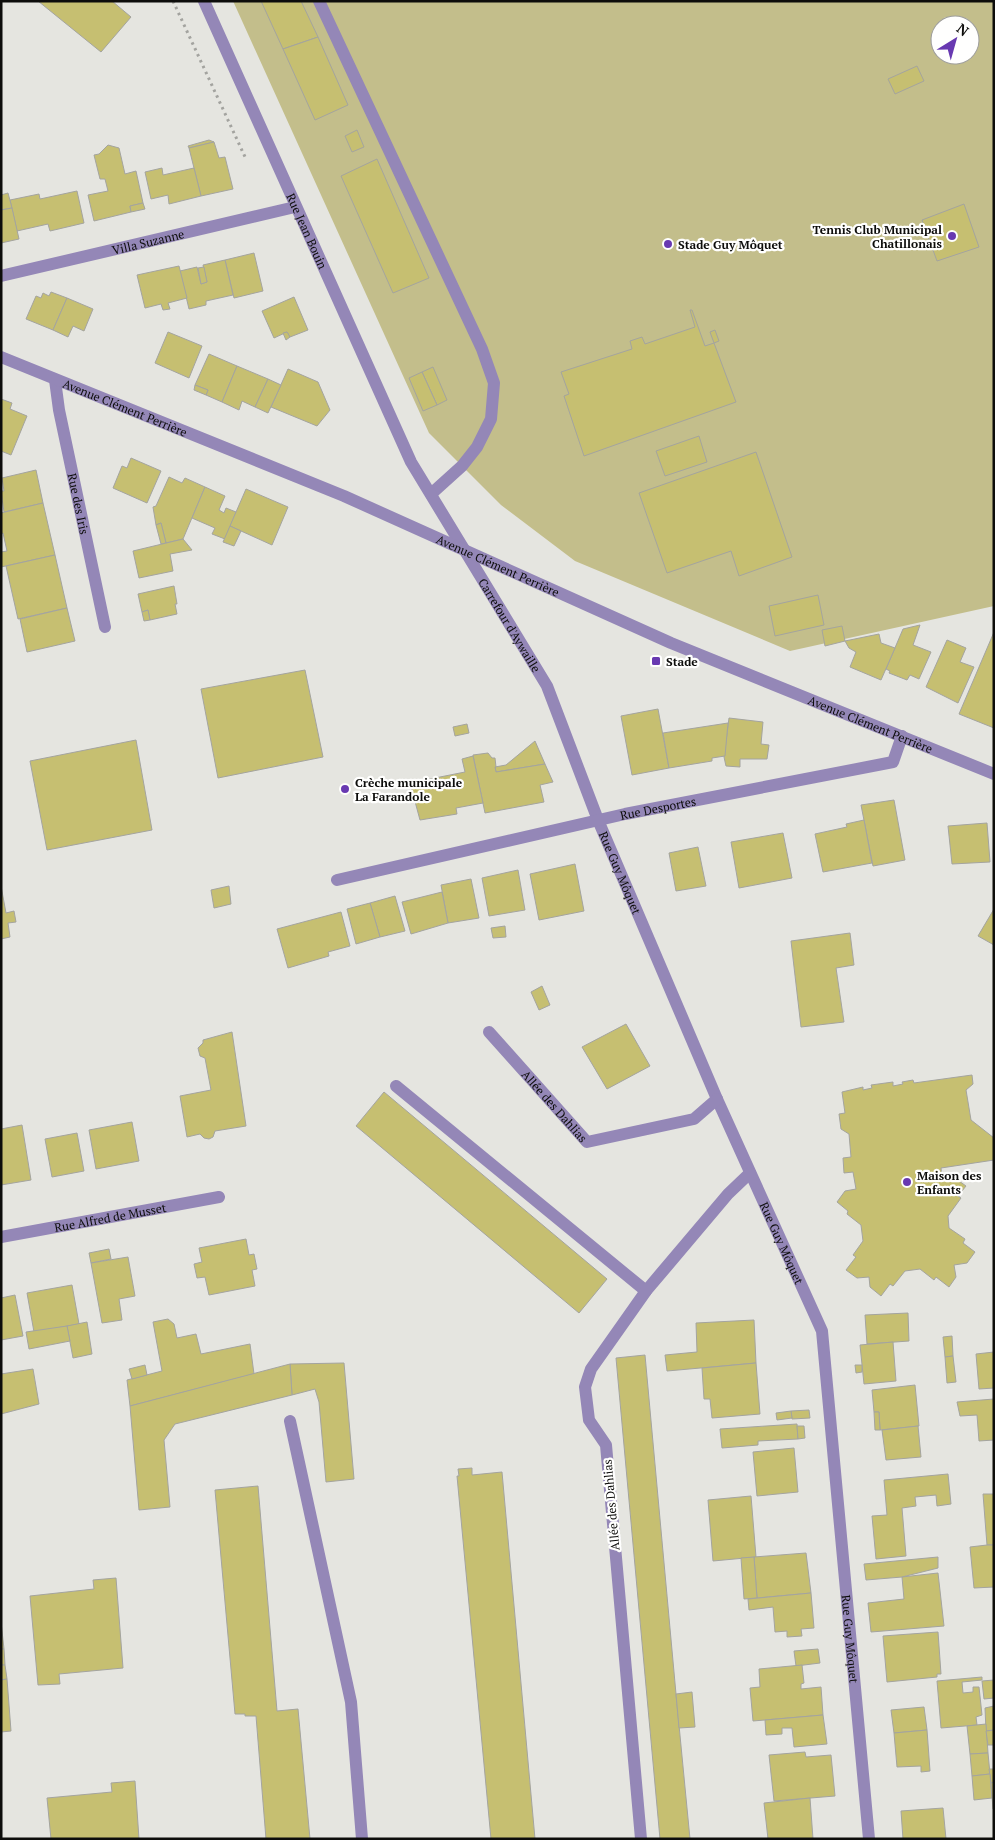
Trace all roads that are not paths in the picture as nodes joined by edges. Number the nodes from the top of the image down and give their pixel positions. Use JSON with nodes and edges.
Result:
{"nodes":[{"id":1,"x":204,"y":1,"type":"edge"},
{"id":2,"x":319,"y":1,"type":"edge"},
{"id":3,"x":295,"y":207,"type":"junction"},
{"id":4,"x":1,"y":276,"type":"edge"},
{"id":5,"x":1,"y":357,"type":"edge"},
{"id":6,"x":55,"y":380,"type":"junction"},
{"id":7,"x":411,"y":462,"type":"joint"},
{"id":8,"x":431,"y":494,"type":"junction"},
{"id":9,"x":464,"y":550,"type":"junction"},
{"id":10,"x":105,"y":627,"type":"dead end"},
{"id":11,"x":547,"y":686,"type":"joint"},
{"id":12,"x":902,"y":736,"type":"junction"},
{"id":13,"x":994,"y":774,"type":"edge"},
{"id":14,"x":598,"y":820,"type":"junction"},
{"id":15,"x":337,"y":880,"type":"dead end"},
{"id":16,"x":489,"y":1032,"type":"dead end"},
{"id":17,"x":396,"y":1086,"type":"dead end"},
{"id":18,"x":717,"y":1099,"type":"junction"},
{"id":19,"x":750,"y":1173,"type":"junction"},
{"id":20,"x":219,"y":1197,"type":"dead end"},
{"id":21,"x":1,"y":1237,"type":"edge"},
{"id":22,"x":646,"y":1291,"type":"junction"},
{"id":23,"x":290,"y":1421,"type":"dead end"},
{"id":24,"x":362,"y":1839,"type":"edge"},
{"id":25,"x":641,"y":1839,"type":"edge"},
{"id":26,"x":869,"y":1839,"type":"edge"}],
"edges":[{"from":1,"to":3,"type":"street","name":"Rue Jean Bouin"},
{"from":2,"to":8,"type":"street"},
{"from":3,"to":4,"type":"street","name":"Villa Suzanne"},
{"from":3,"to":7,"type":"street","name":"Rue Jean Bouin"},
{"from":5,"to":6,"type":"street","name":"Avenue Clément Perrière"},
{"from":6,"to":9,"type":"street","name":"Avenue Clément Perrière"},
{"from":6,"to":10,"type":"street","name":"Rue des Iris"},
{"from":7,"to":8,"type":"street","name":"Carrefour d'Aywaille"},
{"from":8,"to":9,"type":"street","name":"Carrefour d'Aywaille"},
{"from":9,"to":11,"type":"street","name":"Carrefour d'Aywaille"},
{"from":9,"to":12,"type":"street","name":"Avenue Clément Perrière"},
{"from":11,"to":14,"type":"street","name":"Rue Guy Môquet"},
{"from":12,"to":13,"type":"street","name":"Avenue Clément Perrière"},
{"from":12,"to":14,"type":"street","name":"Rue Desportes"},
{"from":14,"to":15,"type":"street","name":"Rue Desportes"},
{"from":14,"to":18,"type":"street","name":"Rue Guy Môquet"},
{"from":16,"to":18,"type":"street","name":"Allée des Dahlias"},
{"from":17,"to":22,"type":"street"},
{"from":18,"to":19,"type":"street","name":"Rue Guy Môquet"},
{"from":19,"to":22,"type":"street","name":"Allée des Dahlias"},
{"from":19,"to":26,"type":"street","name":"Rue Guy Môquet"},
{"from":20,"to":21,"type":"street","name":"Rue Alfred de Musset"},
{"from":22,"to":25,"type":"street","name":"Allée des Dahlias"},
{"from":23,"to":24,"type":"street"}]}
